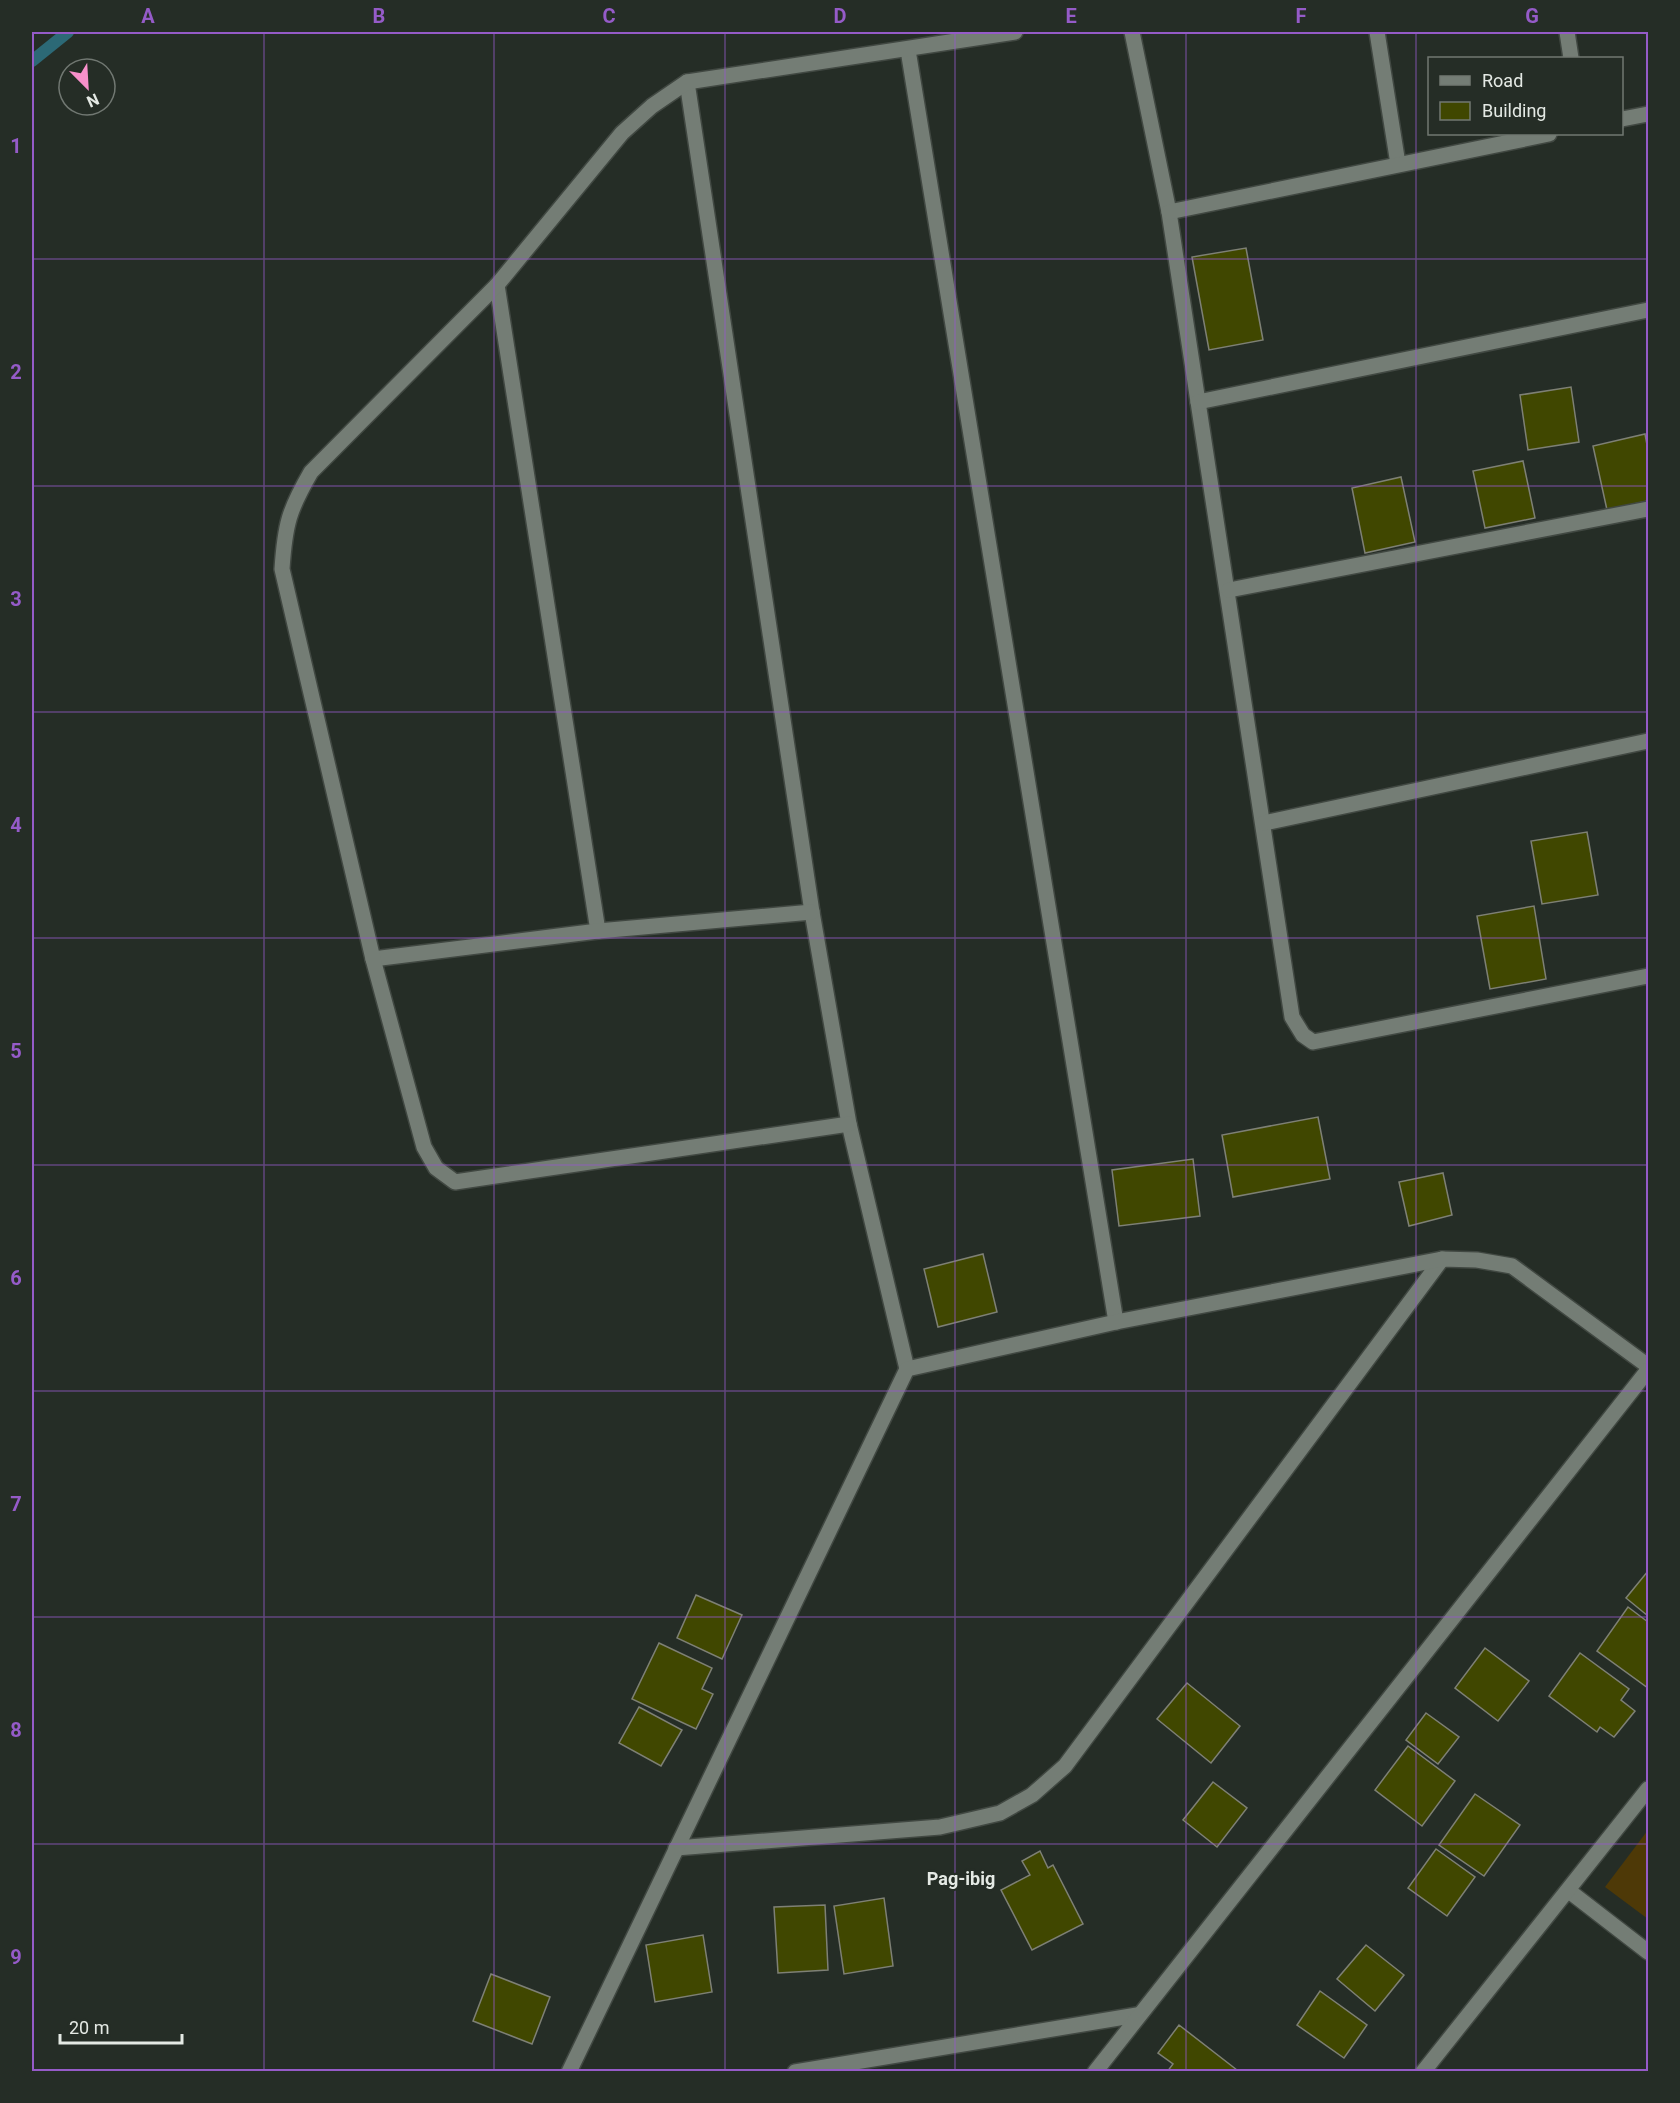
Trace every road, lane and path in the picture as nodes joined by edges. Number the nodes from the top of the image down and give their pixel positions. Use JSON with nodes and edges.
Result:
{"nodes":[{"id":1,"x":1015,"y":32,"type":"edge"},
{"id":2,"x":1132,"y":32,"type":"edge"},
{"id":3,"x":1377,"y":32,"type":"edge"},
{"id":4,"x":1567,"y":32,"type":"edge"},
{"id":5,"x":908,"y":50,"type":"junction"},
{"id":6,"x":1571,"y":57,"type":"edge"},
{"id":7,"x":687,"y":82,"type":"junction"},
{"id":8,"x":1648,"y":114,"type":"edge"},
{"id":9,"x":1623,"y":119,"type":"edge"},
{"id":10,"x":1544,"y":135,"type":"edge"},
{"id":11,"x":1398,"y":164,"type":"junction"},
{"id":12,"x":1169,"y":212,"type":"junction"},
{"id":13,"x":497,"y":285,"type":"junction"},
{"id":14,"x":1648,"y":310,"type":"edge"},
{"id":15,"x":1198,"y":402,"type":"junction"},
{"id":16,"x":1648,"y":509,"type":"edge"},
{"id":17,"x":1229,"y":590,"type":"junction"},
{"id":18,"x":1648,"y":741,"type":"edge"},
{"id":19,"x":1264,"y":823,"type":"junction"},
{"id":20,"x":812,"y":912,"type":"junction"},
{"id":21,"x":598,"y":931,"type":"junction"},
{"id":22,"x":373,"y":959,"type":"junction"},
{"id":23,"x":1648,"y":976,"type":"edge"},
{"id":24,"x":849,"y":1124,"type":"junction"},
{"id":25,"x":1442,"y":1259,"type":"junction"},
{"id":26,"x":1116,"y":1322,"type":"junction"},
{"id":27,"x":1648,"y":1368,"type":"edge"},
{"id":28,"x":907,"y":1369,"type":"junction"},
{"id":29,"x":1648,"y":1789,"type":"edge"},
{"id":30,"x":676,"y":1848,"type":"junction"},
{"id":31,"x":1569,"y":1891,"type":"junction"},
{"id":32,"x":1648,"y":1952,"type":"edge"},
{"id":33,"x":1137,"y":2015,"type":"junction"},
{"id":34,"x":569,"y":2072,"type":"edge"},
{"id":35,"x":795,"y":2072,"type":"edge"},
{"id":36,"x":1095,"y":2072,"type":"edge"},
{"id":37,"x":1423,"y":2072,"type":"edge"}],
"edges":[{"from":1,"to":5,"type":"street"},
{"from":2,"to":12,"type":"street"},
{"from":3,"to":11,"type":"street"},
{"from":4,"to":6,"type":"street"},
{"from":5,"to":7,"type":"street"},
{"from":5,"to":26,"type":"street"},
{"from":7,"to":13,"type":"street"},
{"from":7,"to":20,"type":"street"},
{"from":8,"to":9,"type":"street"},
{"from":10,"to":11,"type":"street"},
{"from":11,"to":12,"type":"street"},
{"from":12,"to":15,"type":"street"},
{"from":13,"to":21,"type":"street"},
{"from":13,"to":22,"type":"street"},
{"from":14,"to":15,"type":"street"},
{"from":15,"to":17,"type":"street"},
{"from":16,"to":17,"type":"street"},
{"from":17,"to":19,"type":"street"},
{"from":18,"to":19,"type":"street"},
{"from":19,"to":23,"type":"street"},
{"from":20,"to":21,"type":"street"},
{"from":20,"to":24,"type":"street"},
{"from":21,"to":22,"type":"street"},
{"from":22,"to":24,"type":"street"},
{"from":24,"to":28,"type":"street"},
{"from":25,"to":26,"type":"street"},
{"from":25,"to":27,"type":"street"},
{"from":25,"to":30,"type":"street"},
{"from":26,"to":28,"type":"street"},
{"from":27,"to":33,"type":"street"},
{"from":28,"to":30,"type":"street"},
{"from":29,"to":31,"type":"street"},
{"from":30,"to":34,"type":"street"},
{"from":31,"to":32,"type":"street"},
{"from":31,"to":37,"type":"street"},
{"from":33,"to":35,"type":"street"},
{"from":33,"to":36,"type":"street"}]}
